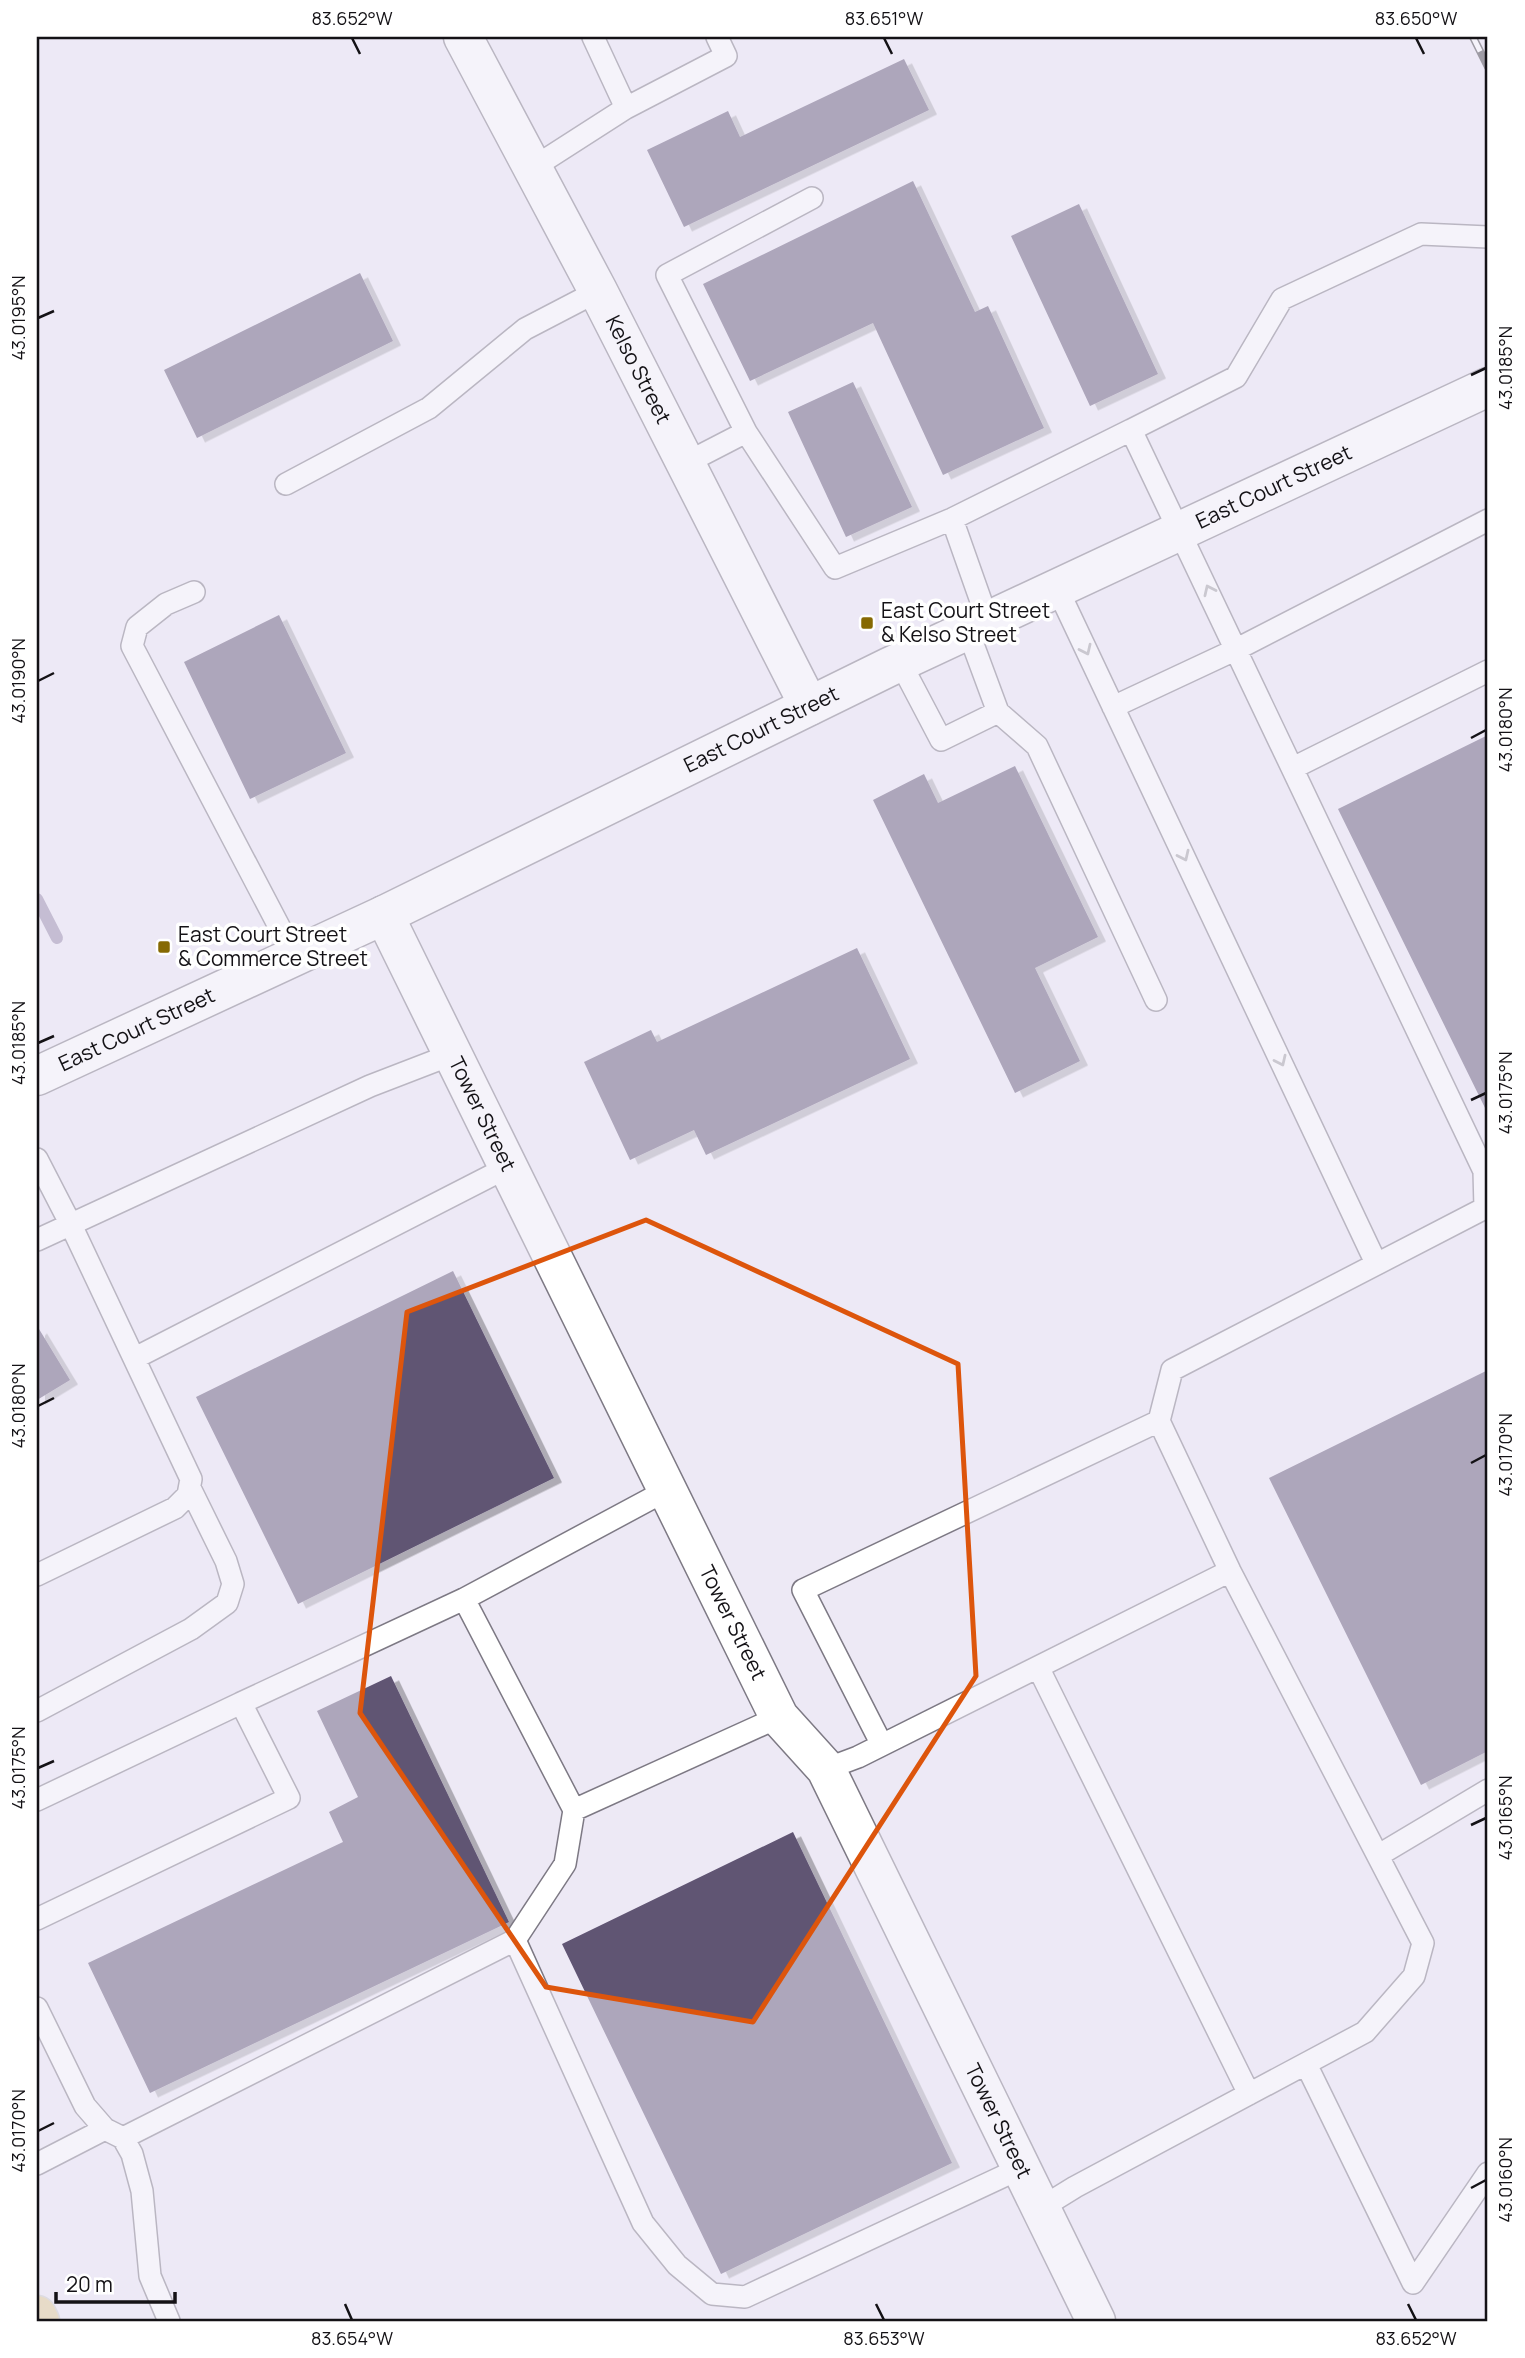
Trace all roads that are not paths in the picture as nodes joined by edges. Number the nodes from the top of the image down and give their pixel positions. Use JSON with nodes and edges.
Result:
{"nodes":[{"id":1,"x":463,"y":37,"type":"edge"},
{"id":2,"x":593,"y":37,"type":"edge"},
{"id":3,"x":717,"y":37,"type":"edge"},
{"id":4,"x":626,"y":108,"type":"junction"},
{"id":5,"x":531,"y":169,"type":"junction"},
{"id":6,"x":812,"y":198,"type":"dead end"},
{"id":7,"x":1488,"y":237,"type":"edge"},
{"id":8,"x":598,"y":291,"type":"junction"},
{"id":9,"x":1488,"y":387,"type":"edge"},
{"id":10,"x":1132,"y":430,"type":"junction"},
{"id":11,"x":746,"y":432,"type":"junction"},
{"id":12,"x":686,"y":463,"type":"junction"},
{"id":13,"x":286,"y":484,"type":"dead end"},
{"id":14,"x":952,"y":519,"type":"junction"},
{"id":15,"x":1488,"y":520,"type":"edge"},
{"id":16,"x":1181,"y":531,"type":"junction"},
{"id":17,"x":1057,"y":588,"type":"junction"},
{"id":18,"x":194,"y":592,"type":"dead end"},
{"id":19,"x":978,"y":626,"type":"junction"},
{"id":20,"x":1237,"y":649,"type":"junction"},
{"id":21,"x":901,"y":662,"type":"junction"},
{"id":22,"x":1488,"y":671,"type":"edge"},
{"id":23,"x":809,"y":706,"type":"junction"},
{"id":24,"x":1114,"y":707,"type":"junction"},
{"id":25,"x":998,"y":712,"type":"junction"},
{"id":26,"x":1293,"y":768,"type":"junction"},
{"id":27,"x":384,"y":915,"type":"junction"},
{"id":28,"x":293,"y":955,"type":"junction"},
{"id":29,"x":1156,"y":1000,"type":"dead end"},
{"id":30,"x":453,"y":1055,"type":"junction"},
{"id":31,"x":39,"y":1067,"type":"edge"},
{"id":32,"x":37,"y":1159,"type":"edge"},
{"id":33,"x":508,"y":1167,"type":"junction"},
{"id":34,"x":71,"y":1225,"type":"junction"},
{"id":35,"x":37,"y":1240,"type":"edge"},
{"id":36,"x":1376,"y":1263,"type":"junction"},
{"id":37,"x":135,"y":1358,"type":"junction"},
{"id":38,"x":1159,"y":1421,"type":"junction"},
{"id":39,"x":190,"y":1488,"type":"junction"},
{"id":40,"x":667,"y":1490,"type":"junction"},
{"id":41,"x":1230,"y":1571,"type":"junction"},
{"id":42,"x":37,"y":1575,"type":"edge"},
{"id":43,"x":464,"y":1599,"type":"junction"},
{"id":44,"x":1038,"y":1667,"type":"junction"},
{"id":45,"x":241,"y":1703,"type":"junction"},
{"id":46,"x":37,"y":1711,"type":"edge"},
{"id":47,"x":779,"y":1717,"type":"junction"},
{"id":48,"x":882,"y":1745,"type":"junction"},
{"id":49,"x":826,"y":1769,"type":"junction"},
{"id":50,"x":1488,"y":1790,"type":"edge"},
{"id":51,"x":37,"y":1800,"type":"edge"},
{"id":52,"x":574,"y":1810,"type":"junction"},
{"id":53,"x":1379,"y":1856,"type":"junction"},
{"id":54,"x":37,"y":1919,"type":"edge"},
{"id":55,"x":514,"y":1940,"type":"junction"},
{"id":56,"x":37,"y":2008,"type":"edge"},
{"id":57,"x":1306,"y":2064,"type":"junction"},
{"id":58,"x":1249,"y":2094,"type":"junction"},
{"id":59,"x":114,"y":2134,"type":"junction"},
{"id":60,"x":37,"y":2164,"type":"edge"},
{"id":61,"x":1021,"y":2168,"type":"junction"},
{"id":62,"x":1488,"y":2174,"type":"edge"},
{"id":63,"x":1041,"y":2208,"type":"junction"},
{"id":64,"x":37,"y":2315,"type":"edge"},
{"id":65,"x":40,"y":2321,"type":"edge"},
{"id":66,"x":169,"y":2321,"type":"edge"},
{"id":67,"x":1096,"y":2321,"type":"edge"}],
"edges":[{"from":1,"to":5,"type":"street","name":"Kelso Street"},
{"from":2,"to":4,"type":"lane"},
{"from":3,"to":4,"type":"lane"},
{"from":4,"to":5,"type":"lane"},
{"from":5,"to":8,"type":"street","name":"Kelso Street"},
{"from":6,"to":11,"type":"lane"},
{"from":7,"to":10,"type":"lane"},
{"from":8,"to":12,"type":"street","name":"Kelso Street"},
{"from":8,"to":13,"type":"lane"},
{"from":9,"to":16,"type":"street","name":"East Court Street"},
{"from":10,"to":14,"type":"lane"},
{"from":10,"to":16,"type":"lane"},
{"from":11,"to":12,"type":"lane"},
{"from":11,"to":14,"type":"lane"},
{"from":12,"to":23,"type":"street","name":"Kelso Street"},
{"from":14,"to":19,"type":"lane"},
{"from":15,"to":20,"type":"lane"},
{"from":16,"to":17,"type":"street","name":"East Court Street"},
{"from":20,"to":16,"type":"lane","one_way":true},
{"from":17,"to":19,"type":"street","name":"East Court Street"},
{"from":17,"to":24,"type":"lane","one_way":true},
{"from":18,"to":28,"type":"lane"},
{"from":19,"to":21,"type":"street","name":"East Court Street"},
{"from":19,"to":25,"type":"lane"},
{"from":20,"to":24,"type":"lane"},
{"from":20,"to":26,"type":"lane"},
{"from":21,"to":23,"type":"street","name":"East Court Street"},
{"from":21,"to":25,"type":"lane"},
{"from":22,"to":26,"type":"lane"},
{"from":23,"to":27,"type":"street","name":"East Court Street"},
{"from":24,"to":36,"type":"lane","one_way":true},
{"from":25,"to":29,"type":"lane"},
{"from":26,"to":36,"type":"lane"},
{"from":27,"to":28,"type":"street","name":"East Court Street"},
{"from":27,"to":30,"type":"street","name":"Tower Street"},
{"from":28,"to":31,"type":"street","name":"East Court Street"},
{"from":30,"to":33,"type":"street","name":"Tower Street"},
{"from":30,"to":34,"type":"lane"},
{"from":32,"to":34,"type":"lane"},
{"from":33,"to":37,"type":"lane"},
{"from":33,"to":40,"type":"street","name":"Tower Street"},
{"from":34,"to":35,"type":"lane"},
{"from":34,"to":37,"type":"lane"},
{"from":36,"to":38,"type":"lane"},
{"from":37,"to":39,"type":"lane"},
{"from":38,"to":41,"type":"lane"},
{"from":38,"to":48,"type":"lane"},
{"from":39,"to":42,"type":"lane"},
{"from":39,"to":46,"type":"lane"},
{"from":40,"to":43,"type":"lane"},
{"from":40,"to":47,"type":"street","name":"Tower Street"},
{"from":41,"to":44,"type":"lane"},
{"from":41,"to":53,"type":"lane"},
{"from":43,"to":45,"type":"lane"},
{"from":43,"to":52,"type":"lane"},
{"from":44,"to":48,"type":"lane"},
{"from":44,"to":58,"type":"lane"},
{"from":45,"to":51,"type":"lane"},
{"from":45,"to":54,"type":"lane"},
{"from":47,"to":49,"type":"street","name":"Tower Street"},
{"from":47,"to":52,"type":"lane"},
{"from":48,"to":49,"type":"lane"},
{"from":49,"to":61,"type":"street","name":"Tower Street"},
{"from":50,"to":53,"type":"lane"},
{"from":52,"to":55,"type":"lane"},
{"from":53,"to":57,"type":"lane"},
{"from":55,"to":59,"type":"lane"},
{"from":55,"to":61,"type":"lane"},
{"from":56,"to":59,"type":"lane"},
{"from":57,"to":58,"type":"lane"},
{"from":57,"to":62,"type":"lane"},
{"from":58,"to":63,"type":"lane"},
{"from":59,"to":60,"type":"lane"},
{"from":59,"to":66,"type":"lane"},
{"from":61,"to":63,"type":"street","name":"Tower Street"},
{"from":63,"to":67,"type":"street","name":"Tower Street"},
{"from":64,"to":65,"type":"main road"}]}
